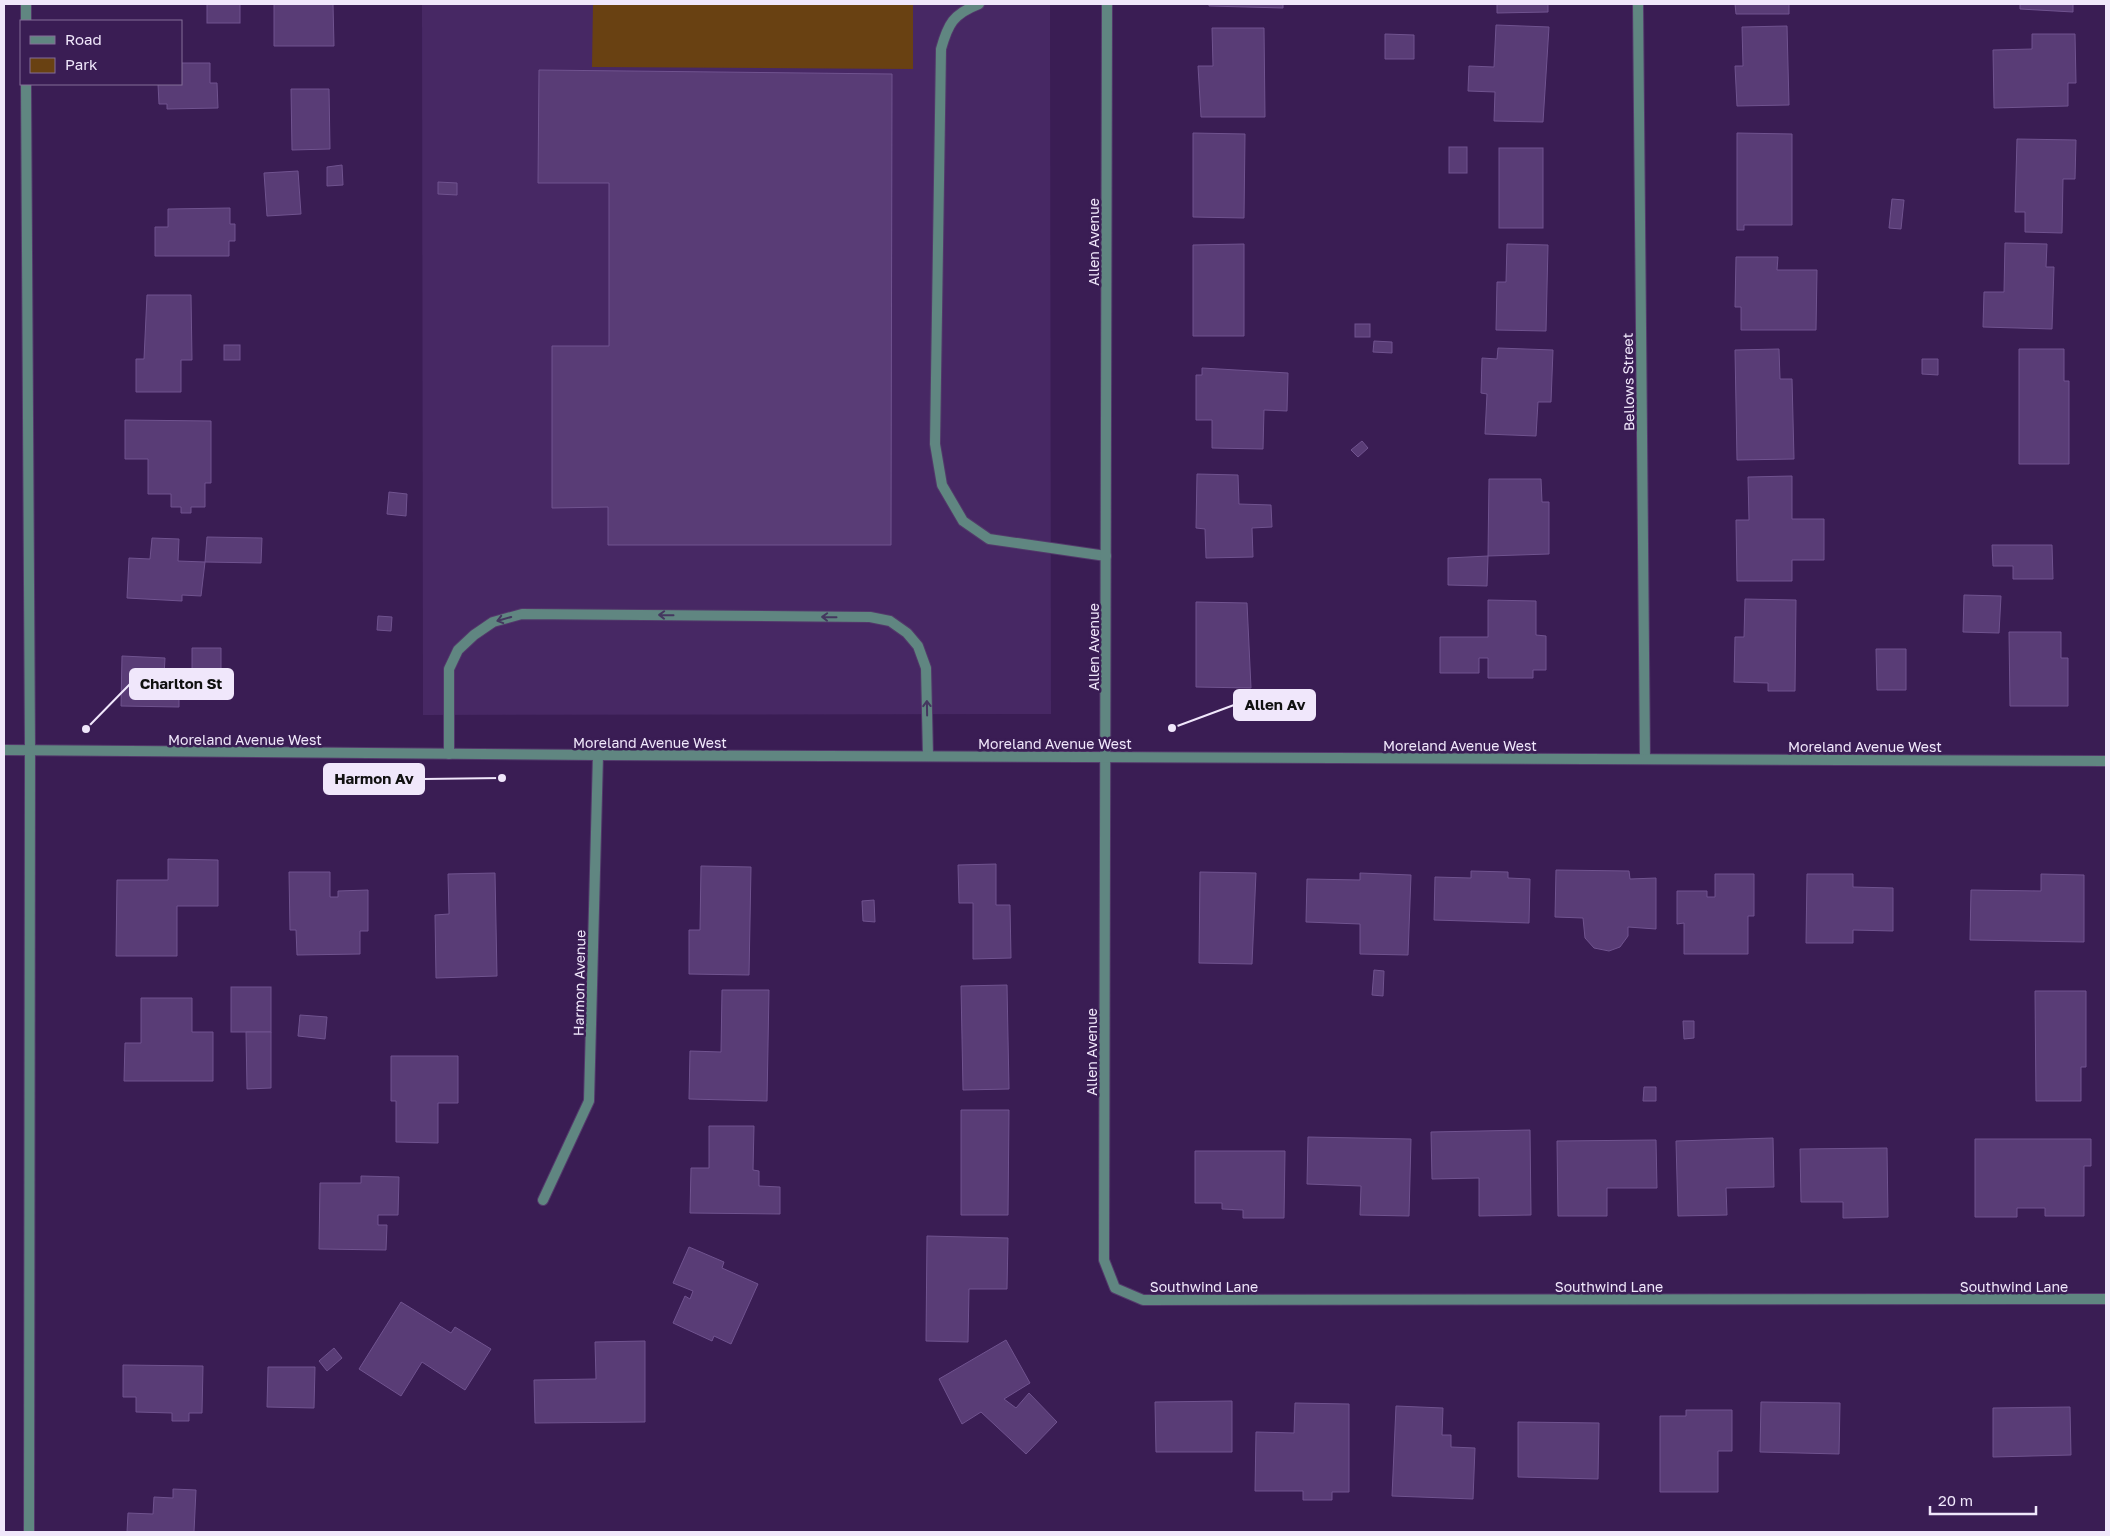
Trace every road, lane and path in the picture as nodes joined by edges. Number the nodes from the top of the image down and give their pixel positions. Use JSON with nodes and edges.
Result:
{"nodes":[{"id":1,"x":26,"y":4,"type":"edge"},
{"id":2,"x":979,"y":4,"type":"edge"},
{"id":3,"x":1107,"y":4,"type":"edge"},
{"id":4,"x":1638,"y":4,"type":"edge"},
{"id":5,"x":26,"y":20,"type":"edge"},
{"id":6,"x":26,"y":85,"type":"edge"},
{"id":7,"x":1106,"y":556,"type":"junction"},
{"id":8,"x":4,"y":750,"type":"edge"},
{"id":9,"x":30,"y":750,"type":"junction"},
{"id":10,"x":448,"y":754,"type":"junction"},
{"id":11,"x":598,"y":755,"type":"junction"},
{"id":12,"x":928,"y":756,"type":"junction"},
{"id":13,"x":1106,"y":757,"type":"junction"},
{"id":14,"x":1645,"y":759,"type":"junction"},
{"id":15,"x":2106,"y":761,"type":"edge"},
{"id":16,"x":543,"y":1200,"type":"dead end"},
{"id":17,"x":1115,"y":1288,"type":"joint"},
{"id":18,"x":2106,"y":1299,"type":"edge"},
{"id":19,"x":29,"y":1532,"type":"edge"}],
"edges":[{"from":1,"to":5,"type":"street"},
{"from":2,"to":7,"type":"street"},
{"from":3,"to":7,"type":"street","name":"Allen Avenue"},
{"from":4,"to":14,"type":"street","name":"Bellows Street"},
{"from":6,"to":9,"type":"street"},
{"from":7,"to":13,"type":"street","name":"Allen Avenue"},
{"from":8,"to":9,"type":"street","name":"Moreland Avenue West"},
{"from":9,"to":10,"type":"street","name":"Moreland Avenue West"},
{"from":9,"to":19,"type":"street"},
{"from":10,"to":11,"type":"street","name":"Moreland Avenue West"},
{"from":12,"to":10,"type":"street","one_way":true},
{"from":11,"to":12,"type":"street","name":"Moreland Avenue West"},
{"from":11,"to":16,"type":"street","name":"Harmon Avenue"},
{"from":12,"to":13,"type":"street","name":"Moreland Avenue West"},
{"from":13,"to":14,"type":"street","name":"Moreland Avenue West"},
{"from":13,"to":17,"type":"street","name":"Allen Avenue"},
{"from":14,"to":15,"type":"street","name":"Moreland Avenue West"},
{"from":17,"to":18,"type":"street","name":"Southwind Lane"}]}
